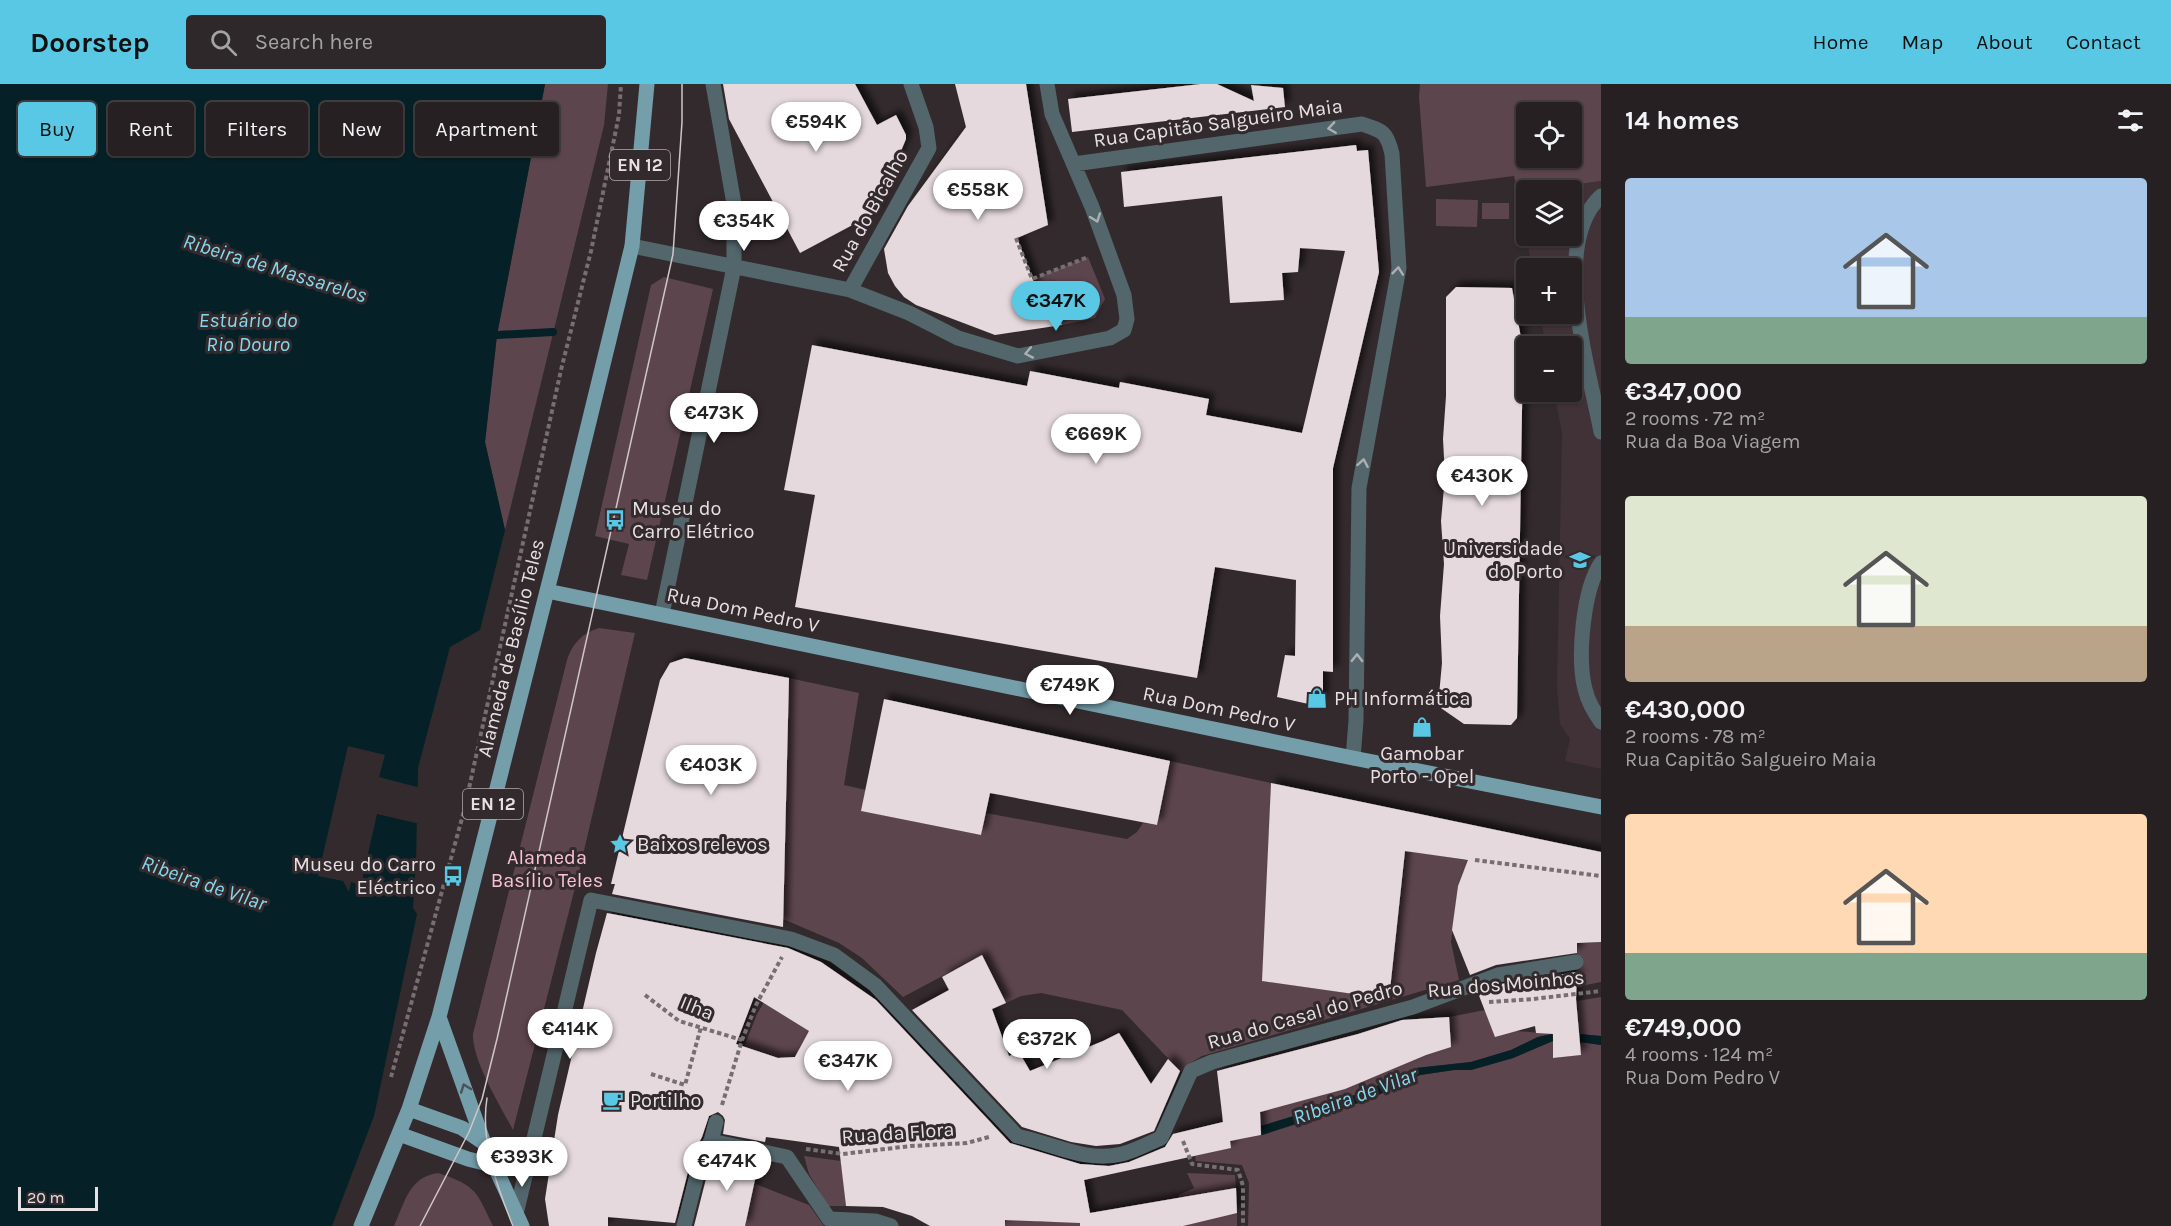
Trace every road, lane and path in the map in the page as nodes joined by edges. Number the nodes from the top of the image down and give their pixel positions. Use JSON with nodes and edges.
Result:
{"nodes":[{"id":1,"x":621,"y":84,"type":"edge"},
{"id":2,"x":648,"y":84,"type":"edge"},
{"id":3,"x":713,"y":84,"type":"edge"},
{"id":4,"x":911,"y":84,"type":"edge"},
{"id":5,"x":1047,"y":84,"type":"edge"},
{"id":6,"x":1074,"y":164,"type":"junction"},
{"id":7,"x":1601,"y":196,"type":"edge"},
{"id":8,"x":1016,"y":238,"type":"dead end"},
{"id":9,"x":632,"y":246,"type":"junction"},
{"id":10,"x":1088,"y":256,"type":"dead end"},
{"id":11,"x":734,"y":267,"type":"junction"},
{"id":12,"x":850,"y":290,"type":"junction"},
{"id":13,"x":1601,"y":432,"type":"edge"},
{"id":14,"x":1601,"y":563,"type":"edge"},
{"id":15,"x":547,"y":591,"type":"junction"},
{"id":16,"x":662,"y":614,"type":"junction"},
{"id":17,"x":1601,"y":722,"type":"edge"},
{"id":18,"x":1353,"y":758,"type":"junction"},
{"id":19,"x":1601,"y":807,"type":"edge"},
{"id":20,"x":1475,"y":860,"type":"dead end"},
{"id":21,"x":1601,"y":876,"type":"edge"},
{"id":22,"x":788,"y":946,"type":"junction"},
{"id":23,"x":1576,"y":962,"type":"dead end"},
{"id":24,"x":1601,"y":991,"type":"edge"},
{"id":25,"x":645,"y":995,"type":"dead end"},
{"id":26,"x":1485,"y":1002,"type":"dead end"},
{"id":27,"x":439,"y":1017,"type":"junction"},
{"id":28,"x":701,"y":1027,"type":"junction"},
{"id":29,"x":742,"y":1040,"type":"junction"},
{"id":30,"x":651,"y":1074,"type":"dead end"},
{"id":31,"x":391,"y":1077,"type":"dead end"},
{"id":32,"x":409,"y":1109,"type":"junction"},
{"id":33,"x":716,"y":1122,"type":"joint"},
{"id":34,"x":1174,"y":1126,"type":"junction"},
{"id":35,"x":1014,"y":1132,"type":"junction"},
{"id":36,"x":399,"y":1134,"type":"junction"},
{"id":37,"x":711,"y":1141,"type":"junction"},
{"id":38,"x":484,"y":1143,"type":"junction"},
{"id":39,"x":787,"y":1157,"type":"junction"},
{"id":40,"x":492,"y":1165,"type":"junction"},
{"id":41,"x":519,"y":1220,"type":"edge"},
{"id":42,"x":361,"y":1226,"type":"edge"},
{"id":43,"x":684,"y":1226,"type":"edge"},
{"id":44,"x":891,"y":1226,"type":"edge"},
{"id":45,"x":1243,"y":1226,"type":"edge"}],
"edges":[{"from":1,"to":31,"type":"path"},
{"from":2,"to":9,"type":"main road","number":"EN 12"},
{"from":3,"to":11,"type":"street"},
{"from":4,"to":12,"type":"street","name":"Rua do Bicalho"},
{"from":5,"to":6,"type":"street"},
{"from":6,"to":12,"type":"street","one_way":true},
{"from":18,"to":6,"type":"street","name":"Rua Capitão Salgueiro Maia","one_way":true},
{"from":7,"to":13,"type":"street"},
{"from":8,"to":10,"type":"path"},
{"from":9,"to":11,"type":"street"},
{"from":9,"to":15,"type":"main road","name":"Alameda de Basílio Teles","number":"EN 12"},
{"from":11,"to":12,"type":"street"},
{"from":11,"to":16,"type":"street"},
{"from":14,"to":17,"type":"street"},
{"from":15,"to":16,"type":"main road","name":"Rua Dom Pedro V"},
{"from":15,"to":27,"type":"main road","name":"Alameda de Basílio Teles","number":"EN 12"},
{"from":16,"to":18,"type":"main road","name":"Rua Dom Pedro V"},
{"from":18,"to":19,"type":"main road","name":"Rua Dom Pedro V"},
{"from":20,"to":21,"type":"path"},
{"from":22,"to":29,"type":"path"},
{"from":22,"to":35,"type":"street"},
{"from":22,"to":41,"type":"street"},
{"from":23,"to":34,"type":"street","name":"Rua do Casal do Pedro"},
{"from":24,"to":26,"type":"path","name":"Rua dos Moinhos"},
{"from":25,"to":28,"type":"path","name":"Ilha"},
{"from":27,"to":32,"type":"main road","name":"Alameda de Basílio Teles","number":"EN 12"},
{"from":38,"to":27,"type":"main road","one_way":true},
{"from":28,"to":29,"type":"path","name":"Ilha"},
{"from":28,"to":30,"type":"path"},
{"from":29,"to":33,"type":"path"},
{"from":32,"to":36,"type":"main road","name":"Alameda de Basílio Teles","number":"EN 12"},
{"from":32,"to":38,"type":"main road"},
{"from":33,"to":37,"type":"street"},
{"from":34,"to":35,"type":"street","name":"Rua do Casal do Pedro"},
{"from":34,"to":45,"type":"path"},
{"from":35,"to":39,"type":"path","name":"Rua da Flora"},
{"from":36,"to":40,"type":"main road"},
{"from":36,"to":42,"type":"main road","name":"Alameda de Basílio Teles","number":"EN 12"},
{"from":37,"to":39,"type":"street"},
{"from":37,"to":43,"type":"street"},
{"from":38,"to":40,"type":"main road"},
{"from":39,"to":44,"type":"street"},
{"from":40,"to":41,"type":"main road"}]}
